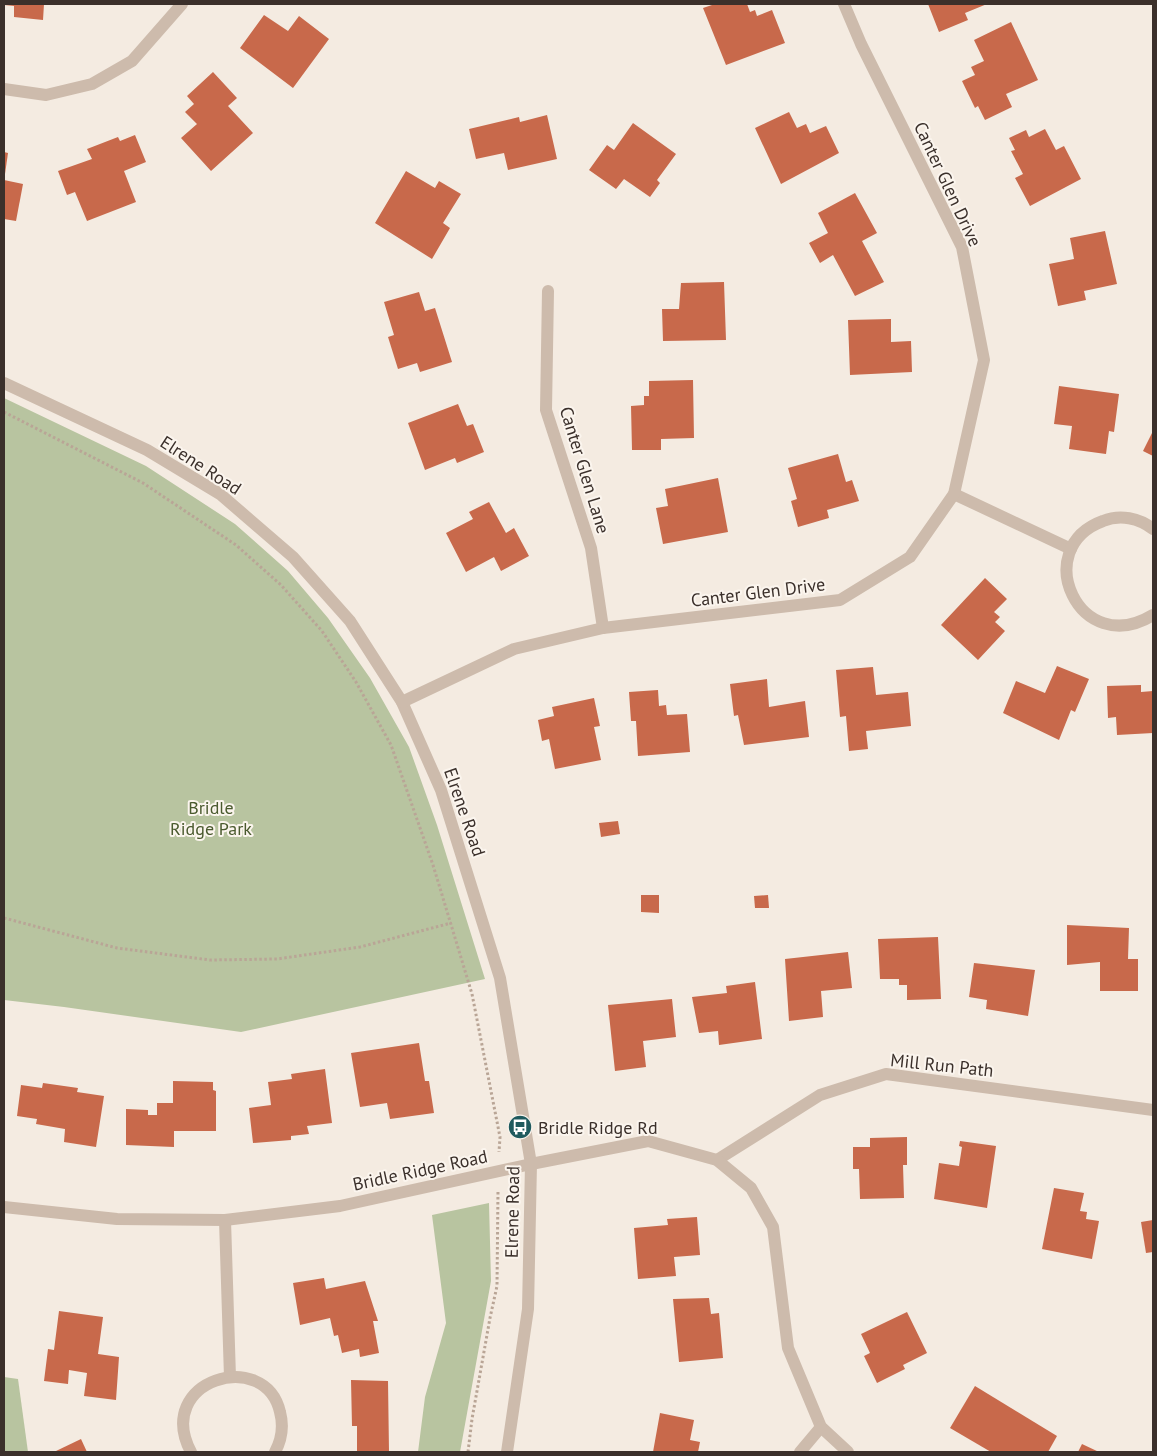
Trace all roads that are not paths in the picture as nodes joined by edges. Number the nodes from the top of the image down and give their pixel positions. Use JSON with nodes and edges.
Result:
{"nodes":[{"id":1,"x":182,"y":4,"type":"edge"},
{"id":2,"x":844,"y":4,"type":"edge"},
{"id":3,"x":4,"y":89,"type":"edge"},
{"id":4,"x":548,"y":291,"type":"dead end"},
{"id":5,"x":4,"y":383,"type":"edge"},
{"id":6,"x":954,"y":494,"type":"junction"},
{"id":7,"x":1153,"y":528,"type":"edge"},
{"id":8,"x":1071,"y":549,"type":"junction"},
{"id":9,"x":1153,"y":615,"type":"edge"},
{"id":10,"x":603,"y":628,"type":"junction"},
{"id":11,"x":402,"y":702,"type":"junction"},
{"id":12,"x":1153,"y":1110,"type":"edge"},
{"id":13,"x":717,"y":1160,"type":"junction"},
{"id":14,"x":531,"y":1164,"type":"junction"},
{"id":15,"x":4,"y":1207,"type":"edge"},
{"id":16,"x":225,"y":1220,"type":"junction"},
{"id":17,"x":230,"y":1377,"type":"junction"},
{"id":18,"x":821,"y":1427,"type":"junction"},
{"id":19,"x":191,"y":1452,"type":"edge"},
{"id":20,"x":275,"y":1452,"type":"edge"},
{"id":21,"x":507,"y":1452,"type":"edge"},
{"id":22,"x":800,"y":1452,"type":"edge"},
{"id":23,"x":848,"y":1452,"type":"edge"}],
"edges":[{"from":1,"to":3,"type":"street"},
{"from":2,"to":6,"type":"street","name":"Canter Glen Drive"},
{"from":4,"to":10,"type":"street","name":"Canter Glen Lane"},
{"from":5,"to":11,"type":"street","name":"Elrene Road"},
{"from":6,"to":8,"type":"street"},
{"from":6,"to":10,"type":"street","name":"Canter Glen Drive"},
{"from":7,"to":8,"type":"street"},
{"from":8,"to":9,"type":"street"},
{"from":10,"to":11,"type":"street","name":"Canter Glen Drive"},
{"from":11,"to":14,"type":"street","name":"Elrene Road"},
{"from":12,"to":13,"type":"street","name":"Mill Run Path"},
{"from":13,"to":14,"type":"street","name":"Bridle Ridge Road"},
{"from":13,"to":18,"type":"street","name":"Bridle Ridge Road"},
{"from":14,"to":16,"type":"street","name":"Bridle Ridge Road"},
{"from":14,"to":21,"type":"street","name":"Elrene Road"},
{"from":15,"to":16,"type":"street","name":"Bridle Ridge Road"},
{"from":16,"to":17,"type":"street"},
{"from":17,"to":19,"type":"street"},
{"from":17,"to":20,"type":"street"},
{"from":18,"to":22,"type":"street"},
{"from":18,"to":23,"type":"street","name":"Bridle Ridge Road"}]}
